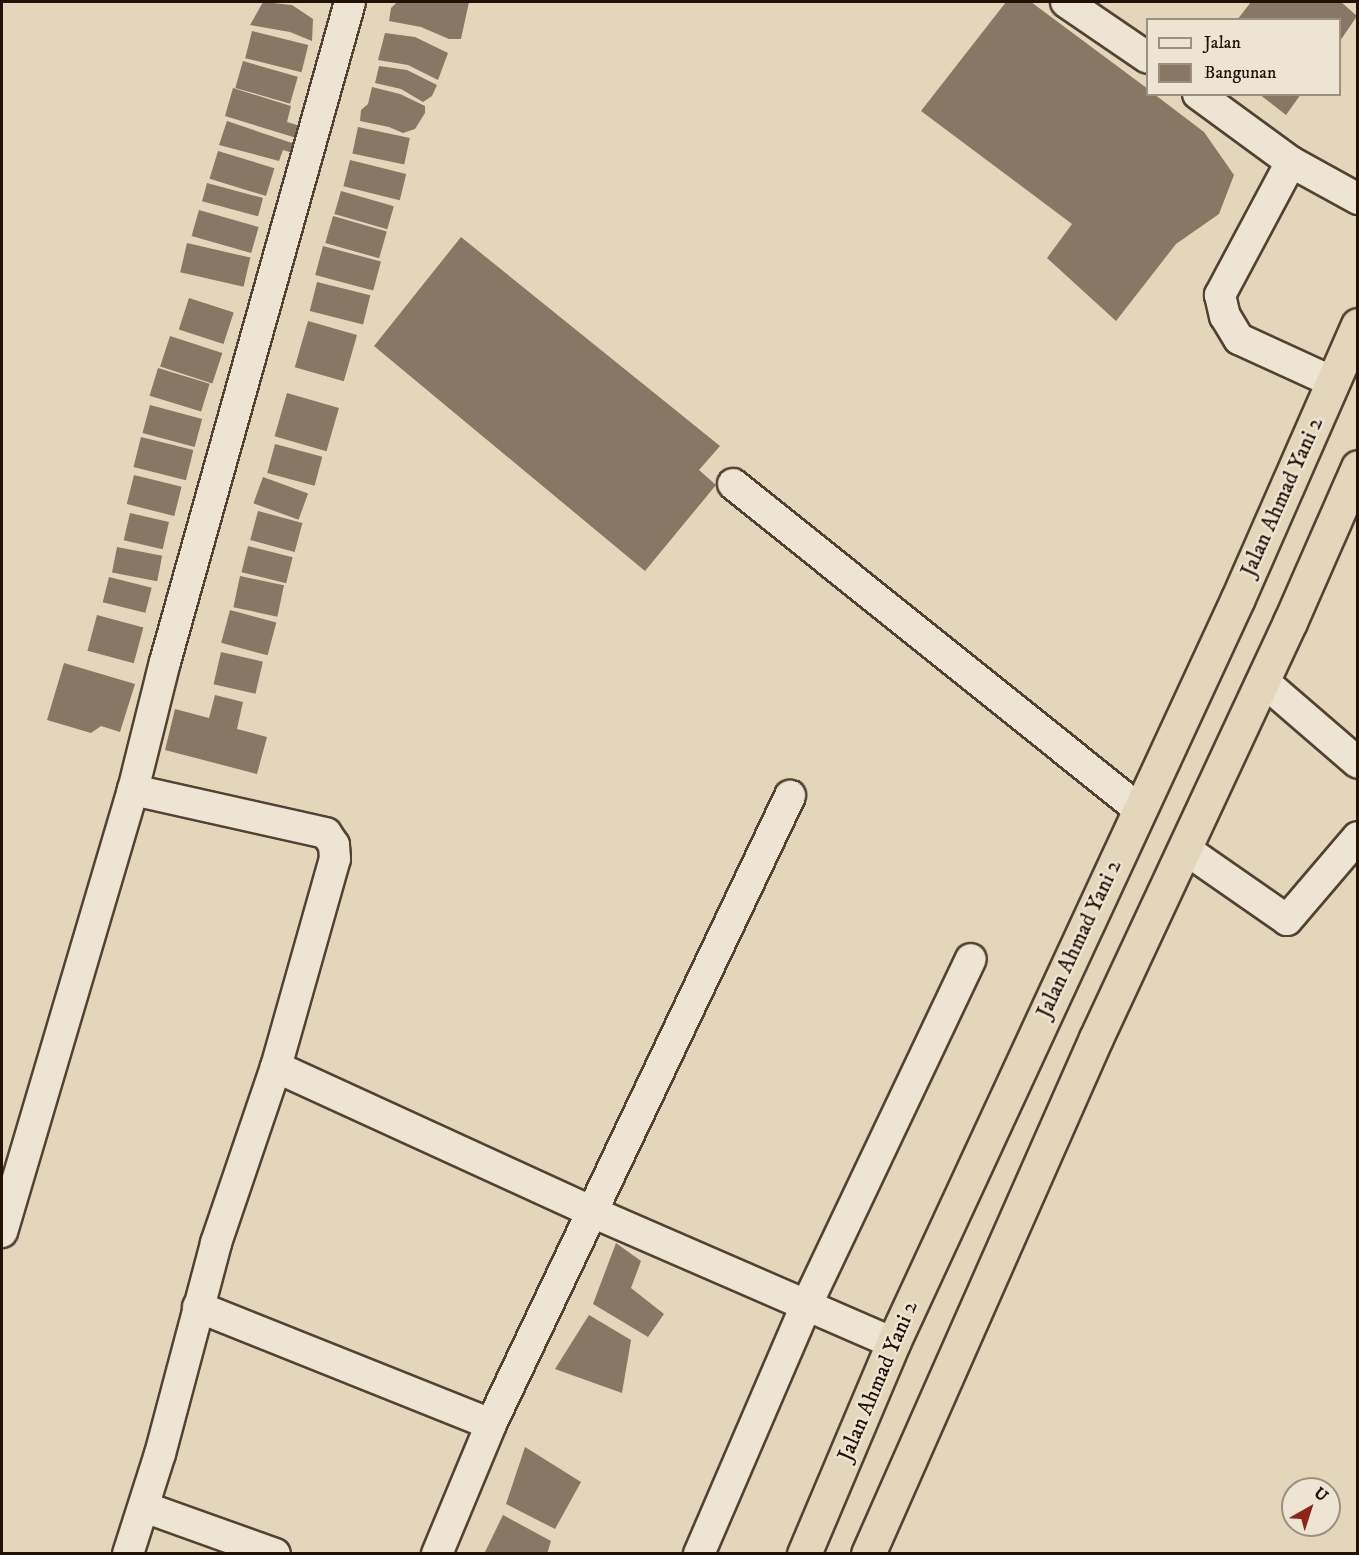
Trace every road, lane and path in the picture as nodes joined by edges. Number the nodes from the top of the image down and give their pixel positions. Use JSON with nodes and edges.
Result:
{"nodes":[{"id":1,"x":350,"y":2,"type":"edge"},
{"id":2,"x":1066,"y":2,"type":"edge"},
{"id":3,"x":1146,"y":57,"type":"edge"},
{"id":4,"x":1201,"y":96,"type":"edge"},
{"id":5,"x":1291,"y":162,"type":"junction"},
{"id":6,"x":1358,"y":199,"type":"edge"},
{"id":7,"x":1358,"y":325,"type":"edge"},
{"id":8,"x":1333,"y":382,"type":"junction"},
{"id":9,"x":1358,"y":467,"type":"edge"},
{"id":10,"x":733,"y":484,"type":"dead end"},
{"id":11,"x":1263,"y":681,"type":"junction"},
{"id":12,"x":1358,"y":764,"type":"edge"},
{"id":13,"x":133,"y":790,"type":"junction"},
{"id":14,"x":790,"y":796,"type":"dead end"},
{"id":15,"x":1140,"y":810,"type":"junction"},
{"id":16,"x":1185,"y":849,"type":"junction"},
{"id":17,"x":1353,"y":851,"type":"edge"},
{"id":18,"x":971,"y":959,"type":"dead end"},
{"id":19,"x":276,"y":1067,"type":"junction"},
{"id":20,"x":592,"y":1212,"type":"junction"},
{"id":21,"x":2,"y":1232,"type":"edge"},
{"id":22,"x":806,"y":1306,"type":"junction"},
{"id":23,"x":198,"y":1307,"type":"junction"},
{"id":24,"x":893,"y":1343,"type":"junction"},
{"id":25,"x":491,"y":1424,"type":"junction"},
{"id":26,"x":144,"y":1507,"type":"junction"},
{"id":27,"x":128,"y":1554,"type":"edge"},
{"id":28,"x":275,"y":1554,"type":"edge"},
{"id":29,"x":437,"y":1554,"type":"edge"},
{"id":30,"x":699,"y":1554,"type":"edge"},
{"id":31,"x":804,"y":1554,"type":"edge"},
{"id":32,"x":868,"y":1554,"type":"edge"}],
"edges":[{"from":1,"to":13,"type":"street"},
{"from":2,"to":3,"type":"street"},
{"from":4,"to":5,"type":"street"},
{"from":5,"to":6,"type":"street"},
{"from":5,"to":8,"type":"street"},
{"from":7,"to":8,"type":"highway","name":"Jalan Ahmad Yani 2"},
{"from":8,"to":15,"type":"highway","name":"Jalan Ahmad Yani 2"},
{"from":9,"to":11,"type":"highway"},
{"from":10,"to":15,"type":"street"},
{"from":11,"to":12,"type":"street"},
{"from":11,"to":16,"type":"highway"},
{"from":13,"to":19,"type":"street"},
{"from":13,"to":21,"type":"street"},
{"from":14,"to":20,"type":"street"},
{"from":15,"to":24,"type":"highway","name":"Jalan Ahmad Yani 2"},
{"from":16,"to":17,"type":"street"},
{"from":16,"to":32,"type":"highway"},
{"from":18,"to":22,"type":"street"},
{"from":19,"to":20,"type":"street"},
{"from":19,"to":23,"type":"street"},
{"from":20,"to":22,"type":"street"},
{"from":20,"to":25,"type":"street"},
{"from":22,"to":24,"type":"street"},
{"from":22,"to":30,"type":"street"},
{"from":23,"to":25,"type":"street"},
{"from":23,"to":26,"type":"street"},
{"from":24,"to":31,"type":"highway","name":"Jalan Ahmad Yani 2"},
{"from":25,"to":29,"type":"street"},
{"from":26,"to":27,"type":"street"},
{"from":26,"to":28,"type":"street"}]}
